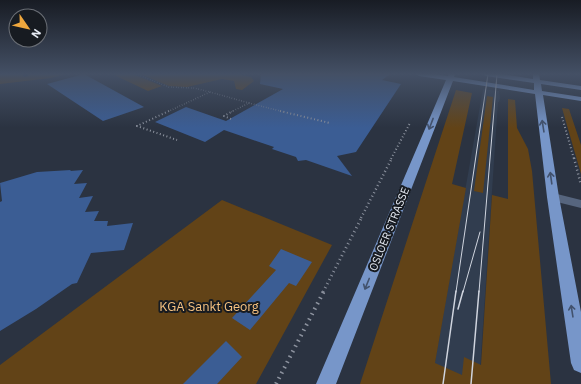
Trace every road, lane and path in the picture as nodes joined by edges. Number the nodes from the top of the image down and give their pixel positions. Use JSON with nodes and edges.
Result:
{"nodes":[{"id":1,"x":210,"y":92,"type":"joint"},
{"id":2,"x":445,"y":92,"type":"edge"},
{"id":3,"x":532,"y":92,"type":"edge"},
{"id":4,"x":538,"y":93,"type":"junction"},
{"id":5,"x":581,"y":99,"type":"edge"},
{"id":6,"x":249,"y":103,"type":"junction"},
{"id":7,"x":562,"y":114,"type":"dead end"},
{"id":8,"x":231,"y":118,"type":"dead end"},
{"id":9,"x":411,"y":121,"type":"dead end"},
{"id":10,"x":330,"y":123,"type":"dead end"},
{"id":11,"x":177,"y":140,"type":"dead end"},
{"id":12,"x":581,"y":185,"type":"edge"},
{"id":13,"x":554,"y":197,"type":"junction"},
{"id":14,"x":581,"y":204,"type":"edge"},
{"id":15,"x":581,"y":363,"type":"edge"},
{"id":16,"x":276,"y":384,"type":"edge"},
{"id":17,"x":326,"y":384,"type":"edge"}],
"edges":[{"from":1,"to":6,"type":"path"},
{"from":1,"to":11,"type":"path"},
{"from":2,"to":17,"type":"main road","name":"OSLOER STRASSE","one_way":true},
{"from":3,"to":4,"type":"main road"},
{"from":4,"to":5,"type":"main road"},
{"from":13,"to":4,"type":"main road","one_way":true},
{"from":6,"to":8,"type":"path"},
{"from":6,"to":10,"type":"path"},
{"from":7,"to":12,"type":"path"},
{"from":9,"to":16,"type":"path"},
{"from":13,"to":14,"type":"street"},
{"from":15,"to":13,"type":"main road","one_way":true}]}
